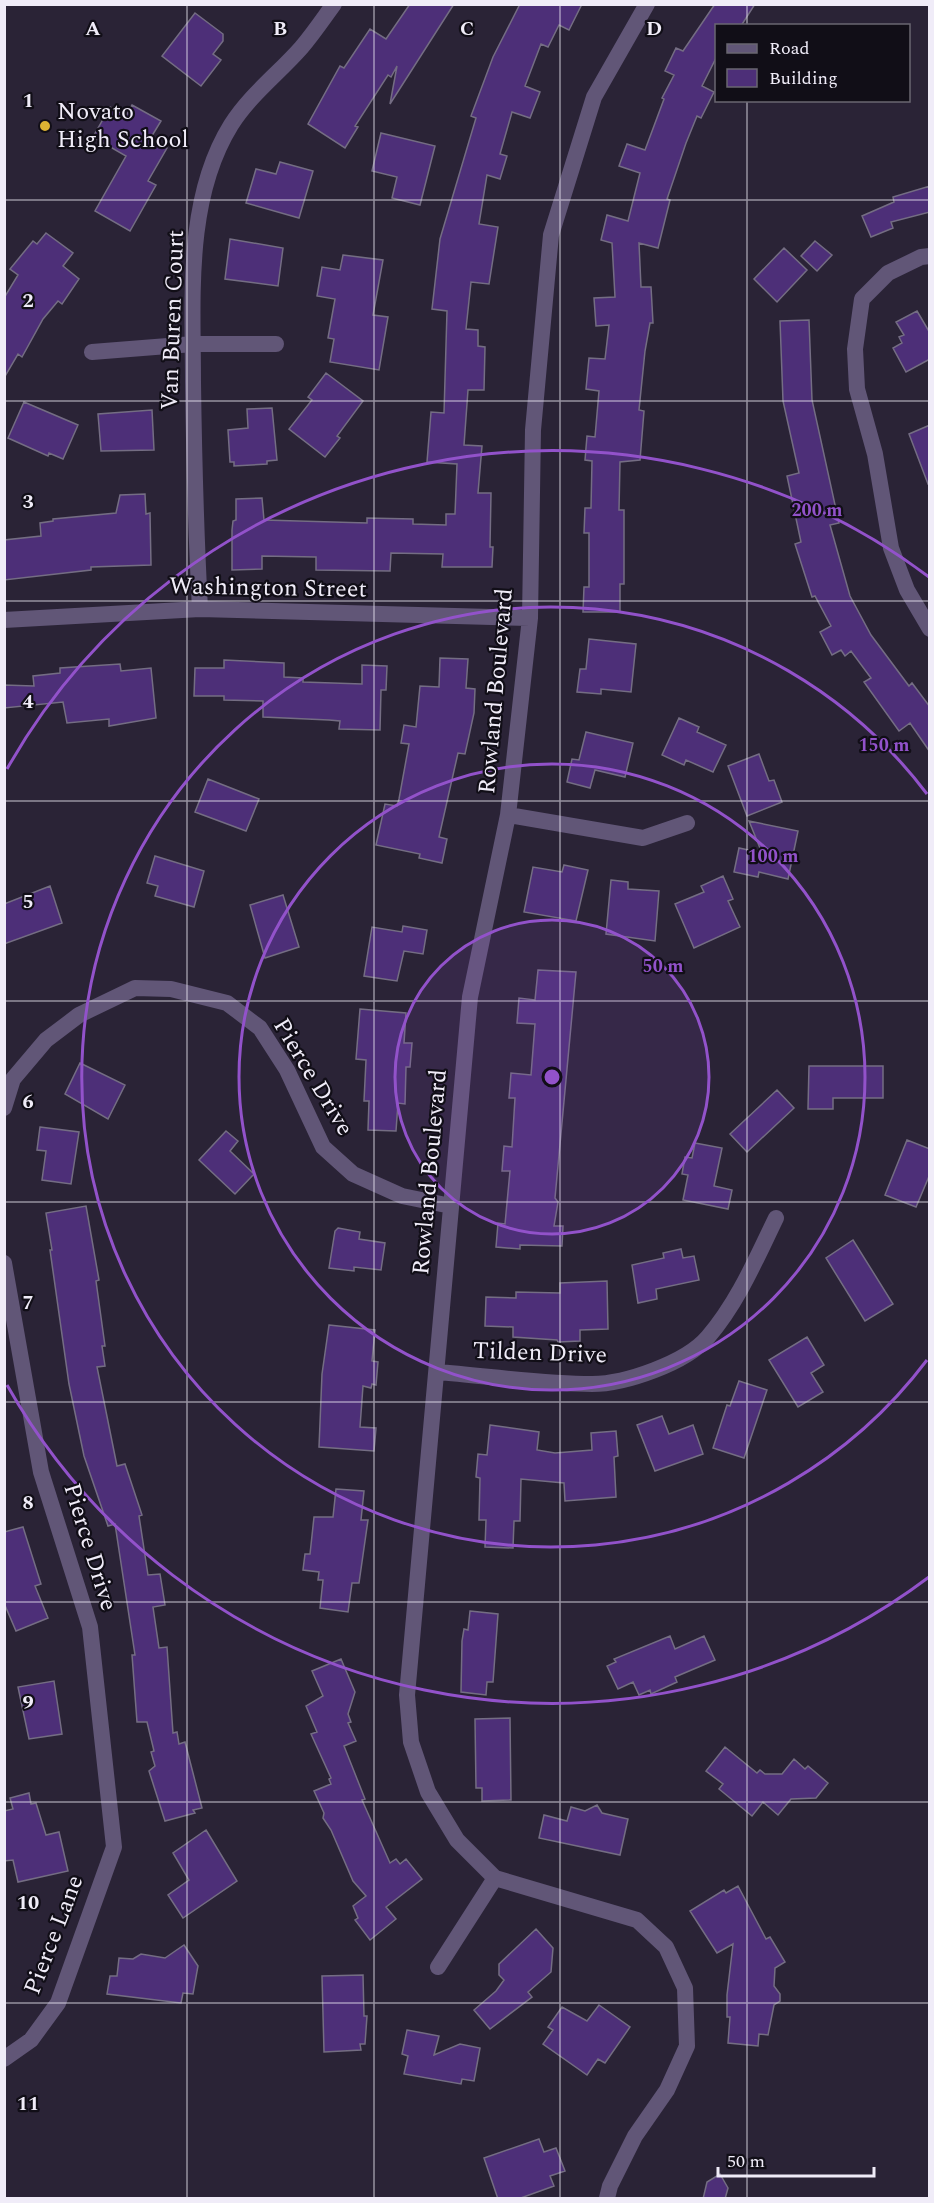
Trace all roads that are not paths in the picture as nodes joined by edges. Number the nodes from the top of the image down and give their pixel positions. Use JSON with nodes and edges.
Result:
{"nodes":[{"id":1,"x":334,"y":4,"type":"edge"},
{"id":2,"x":647,"y":4,"type":"edge"},
{"id":3,"x":930,"y":256,"type":"edge"},
{"id":4,"x":193,"y":344,"type":"junction"},
{"id":5,"x":276,"y":344,"type":"dead end"},
{"id":6,"x":92,"y":352,"type":"dead end"},
{"id":7,"x":200,"y":609,"type":"junction"},
{"id":8,"x":530,"y":618,"type":"junction"},
{"id":9,"x":4,"y":620,"type":"edge"},
{"id":10,"x":930,"y":629,"type":"edge"},
{"id":11,"x":508,"y":815,"type":"junction"},
{"id":12,"x":687,"y":824,"type":"dead end"},
{"id":13,"x":4,"y":1108,"type":"edge"},
{"id":14,"x":451,"y":1206,"type":"junction"},
{"id":15,"x":776,"y":1218,"type":"dead end"},
{"id":16,"x":4,"y":1263,"type":"edge"},
{"id":17,"x":437,"y":1372,"type":"junction"},
{"id":18,"x":114,"y":1847,"type":"joint"},
{"id":19,"x":495,"y":1878,"type":"junction"},
{"id":20,"x":438,"y":1967,"type":"dead end"},
{"id":21,"x":4,"y":2059,"type":"edge"},
{"id":22,"x":607,"y":2199,"type":"edge"}],
"edges":[{"from":1,"to":4,"type":"street","name":"Van Buren Court"},
{"from":2,"to":8,"type":"street","name":"Rowland Boulevard"},
{"from":3,"to":10,"type":"street"},
{"from":4,"to":5,"type":"street"},
{"from":4,"to":6,"type":"street"},
{"from":4,"to":7,"type":"street","name":"Van Buren Court"},
{"from":7,"to":8,"type":"street","name":"Washington Street"},
{"from":7,"to":9,"type":"street","name":"Washington Street"},
{"from":8,"to":11,"type":"street","name":"Rowland Boulevard"},
{"from":11,"to":12,"type":"street"},
{"from":11,"to":14,"type":"street","name":"Rowland Boulevard"},
{"from":13,"to":14,"type":"street","name":"Pierce Drive"},
{"from":14,"to":17,"type":"street","name":"Rowland Boulevard"},
{"from":15,"to":17,"type":"street","name":"Tilden Drive"},
{"from":16,"to":18,"type":"street","name":"Pierce Drive"},
{"from":17,"to":19,"type":"street","name":"Rowland Boulevard"},
{"from":18,"to":21,"type":"street","name":"Pierce Lane"},
{"from":19,"to":20,"type":"street"},
{"from":19,"to":22,"type":"street","name":"Rowland Boulevard"}]}
